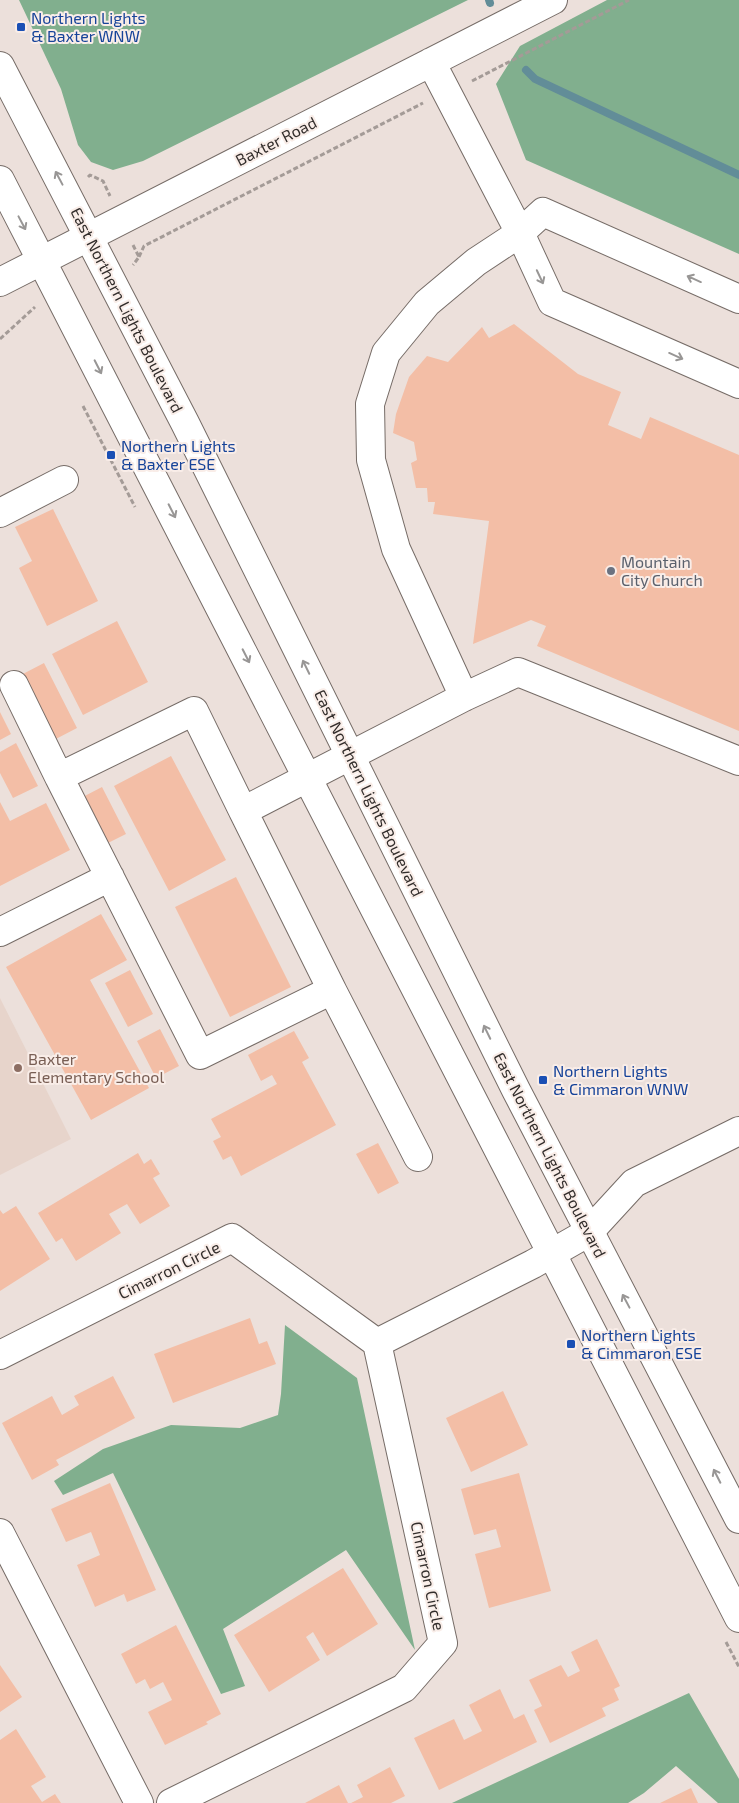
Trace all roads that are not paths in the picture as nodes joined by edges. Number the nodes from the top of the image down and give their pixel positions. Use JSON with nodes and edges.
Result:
{"nodes":[{"id":1,"x":553,"y":0,"type":"edge"},
{"id":2,"x":431,"y":62,"type":"junction"},
{"id":3,"x":0,"y":66,"type":"edge"},
{"id":4,"x":0,"y":180,"type":"edge"},
{"id":5,"x":520,"y":233,"type":"junction"},
{"id":6,"x":88,"y":237,"type":"junction"},
{"id":7,"x":43,"y":260,"type":"junction"},
{"id":8,"x":0,"y":282,"type":"edge"},
{"id":9,"x":739,"y":299,"type":"edge"},
{"id":10,"x":739,"y":384,"type":"edge"},
{"id":11,"x":64,"y":480,"type":"dead end"},
{"id":12,"x":0,"y":513,"type":"edge"},
{"id":13,"x":14,"y":685,"type":"dead end"},
{"id":14,"x":464,"y":697,"type":"junction"},
{"id":15,"x":350,"y":755,"type":"junction"},
{"id":16,"x":739,"y":761,"type":"edge"},
{"id":17,"x":59,"y":777,"type":"junction"},
{"id":18,"x":308,"y":777,"type":"junction"},
{"id":19,"x":244,"y":811,"type":"junction"},
{"id":20,"x":110,"y":877,"type":"junction"},
{"id":21,"x":0,"y":932,"type":"edge"},
{"id":22,"x":332,"y":990,"type":"junction"},
{"id":23,"x":739,"y":1131,"type":"edge"},
{"id":24,"x":418,"y":1157,"type":"dead end"},
{"id":25,"x":589,"y":1232,"type":"junction"},
{"id":26,"x":552,"y":1253,"type":"junction"},
{"id":27,"x":377,"y":1343,"type":"junction"},
{"id":28,"x":0,"y":1355,"type":"edge"},
{"id":29,"x":739,"y":1519,"type":"edge"},
{"id":30,"x":0,"y":1533,"type":"edge"},
{"id":31,"x":739,"y":1618,"type":"edge"},
{"id":32,"x":140,"y":1803,"type":"edge"},
{"id":33,"x":172,"y":1803,"type":"edge"}],
"edges":[{"from":1,"to":2,"type":"main road","name":"Baxter Road"},
{"from":2,"to":5,"type":"main road"},
{"from":2,"to":6,"type":"main road","name":"Baxter Road"},
{"from":6,"to":3,"type":"main road","name":"East Northern Lights Boulevard","one_way":true},
{"from":4,"to":7,"type":"main road","one_way":true},
{"from":9,"to":5,"type":"main road","one_way":true},
{"from":5,"to":10,"type":"main road","one_way":true},
{"from":5,"to":14,"type":"main road"},
{"from":6,"to":7,"type":"main road","name":"Baxter Road"},
{"from":15,"to":6,"type":"main road","name":"East Northern Lights Boulevard","one_way":true},
{"from":7,"to":8,"type":"main road","name":"Baxter Road"},
{"from":7,"to":18,"type":"main road","one_way":true},
{"from":11,"to":12,"type":"main road"},
{"from":13,"to":17,"type":"main road"},
{"from":14,"to":15,"type":"main road"},
{"from":14,"to":16,"type":"main road"},
{"from":15,"to":18,"type":"main road"},
{"from":25,"to":15,"type":"main road","name":"East Northern Lights Boulevard","one_way":true},
{"from":17,"to":19,"type":"main road"},
{"from":17,"to":20,"type":"main road"},
{"from":18,"to":19,"type":"main road"},
{"from":18,"to":26,"type":"main road"},
{"from":19,"to":22,"type":"main road"},
{"from":20,"to":21,"type":"main road"},
{"from":20,"to":22,"type":"main road"},
{"from":22,"to":24,"type":"main road"},
{"from":23,"to":25,"type":"main road"},
{"from":25,"to":26,"type":"main road"},
{"from":29,"to":25,"type":"main road","name":"East Northern Lights Boulevard","one_way":true},
{"from":26,"to":27,"type":"main road"},
{"from":26,"to":31,"type":"main road"},
{"from":27,"to":28,"type":"main road","name":"Cimarron Circle"},
{"from":27,"to":33,"type":"main road","name":"Cimarron Circle"},
{"from":30,"to":32,"type":"main road"}]}
